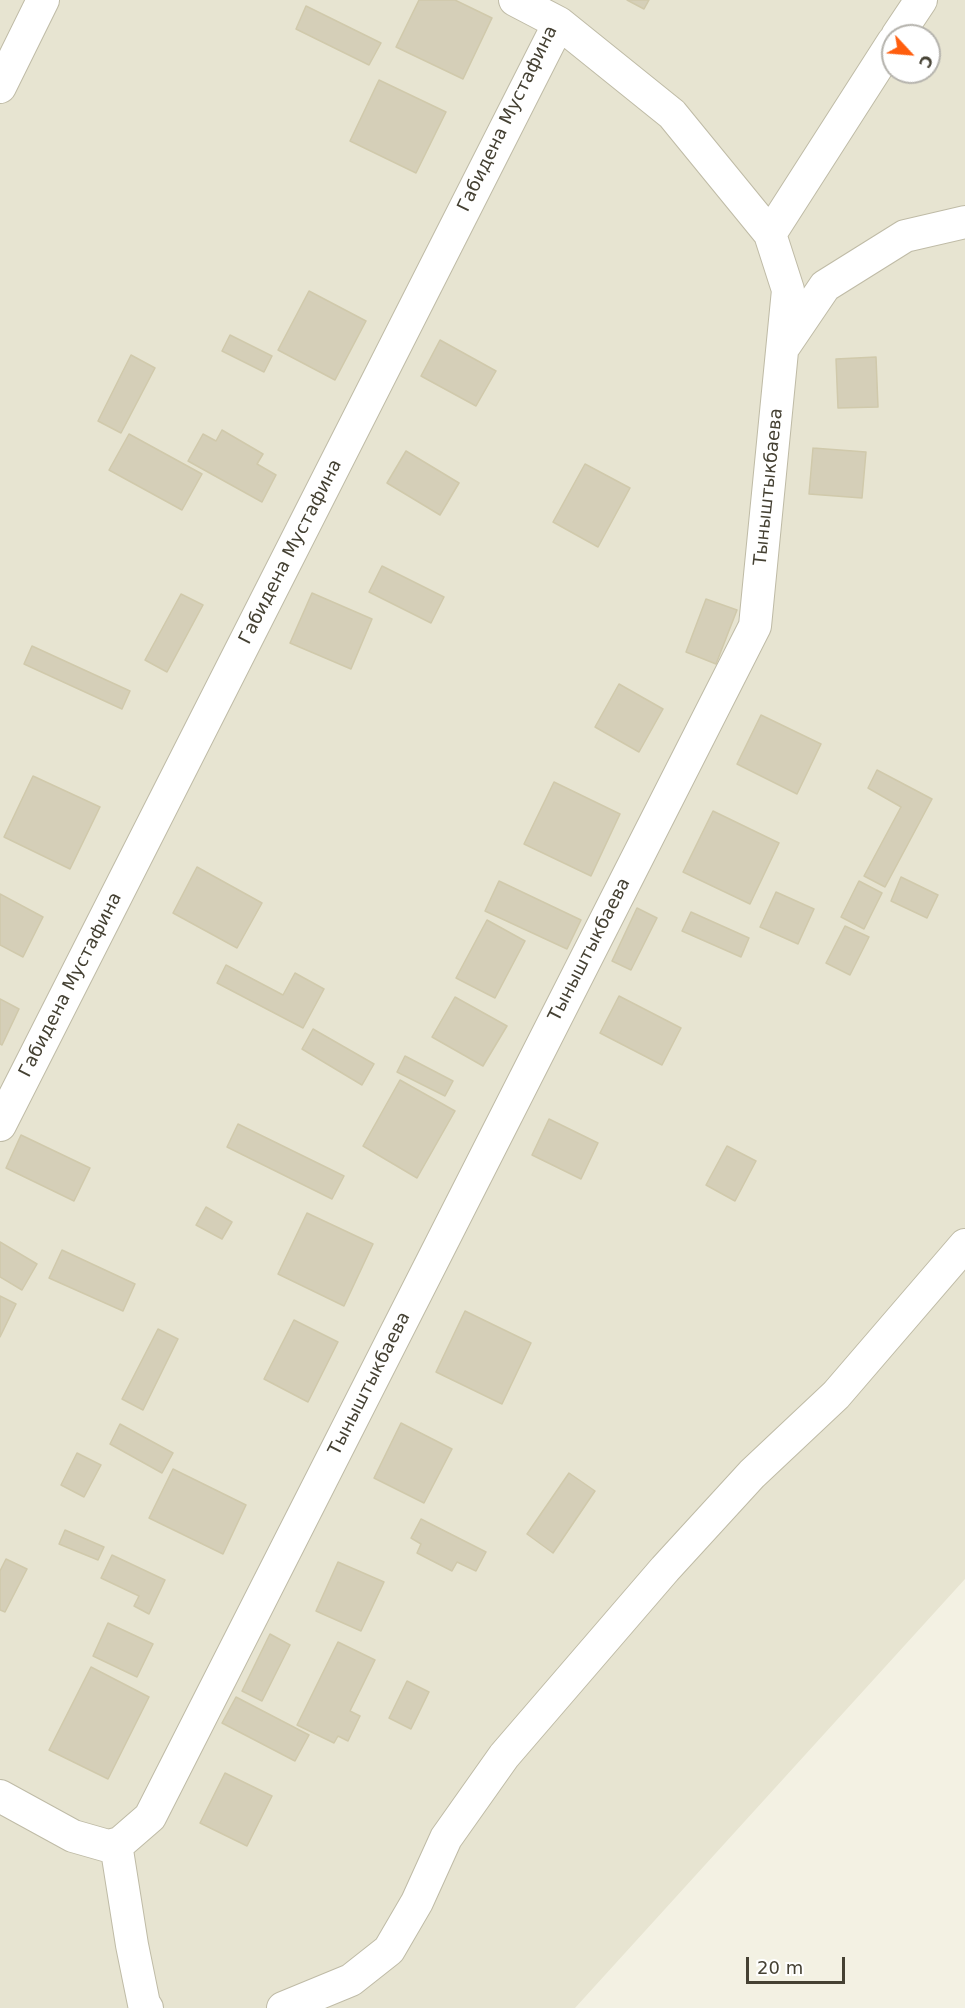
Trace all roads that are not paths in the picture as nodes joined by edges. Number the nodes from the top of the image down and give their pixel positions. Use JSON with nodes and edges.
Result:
{"nodes":[{"id":1,"x":43,"y":0,"type":"edge"},
{"id":2,"x":515,"y":0,"type":"edge"},
{"id":3,"x":921,"y":0,"type":"edge"},
{"id":4,"x":559,"y":23,"type":"junction"},
{"id":5,"x":905,"y":24,"type":"edge"},
{"id":6,"x":881,"y":61,"type":"edge"},
{"id":7,"x":0,"y":87,"type":"edge"},
{"id":8,"x":965,"y":222,"type":"edge"},
{"id":9,"x":770,"y":234,"type":"junction"},
{"id":10,"x":783,"y":349,"type":"junction"},
{"id":11,"x":0,"y":1125,"type":"edge"},
{"id":12,"x":965,"y":1245,"type":"edge"},
{"id":13,"x":0,"y":1796,"type":"edge"},
{"id":14,"x":116,"y":1844,"type":"junction"},
{"id":15,"x":147,"y":2008,"type":"edge"},
{"id":16,"x":283,"y":2008,"type":"edge"}],
"edges":[{"from":1,"to":7,"type":"street"},
{"from":2,"to":4,"type":"street","name":"Габидена Мустафина"},
{"from":3,"to":5,"type":"street"},
{"from":4,"to":9,"type":"street","name":"Тыныштыкбаева"},
{"from":4,"to":11,"type":"street","name":"Габидена Мустафина"},
{"from":6,"to":9,"type":"street"},
{"from":8,"to":10,"type":"street"},
{"from":9,"to":10,"type":"street","name":"Тыныштыкбаева"},
{"from":10,"to":14,"type":"street","name":"Тыныштыкбаева"},
{"from":12,"to":16,"type":"street"},
{"from":13,"to":14,"type":"street"},
{"from":14,"to":15,"type":"street"}]}
